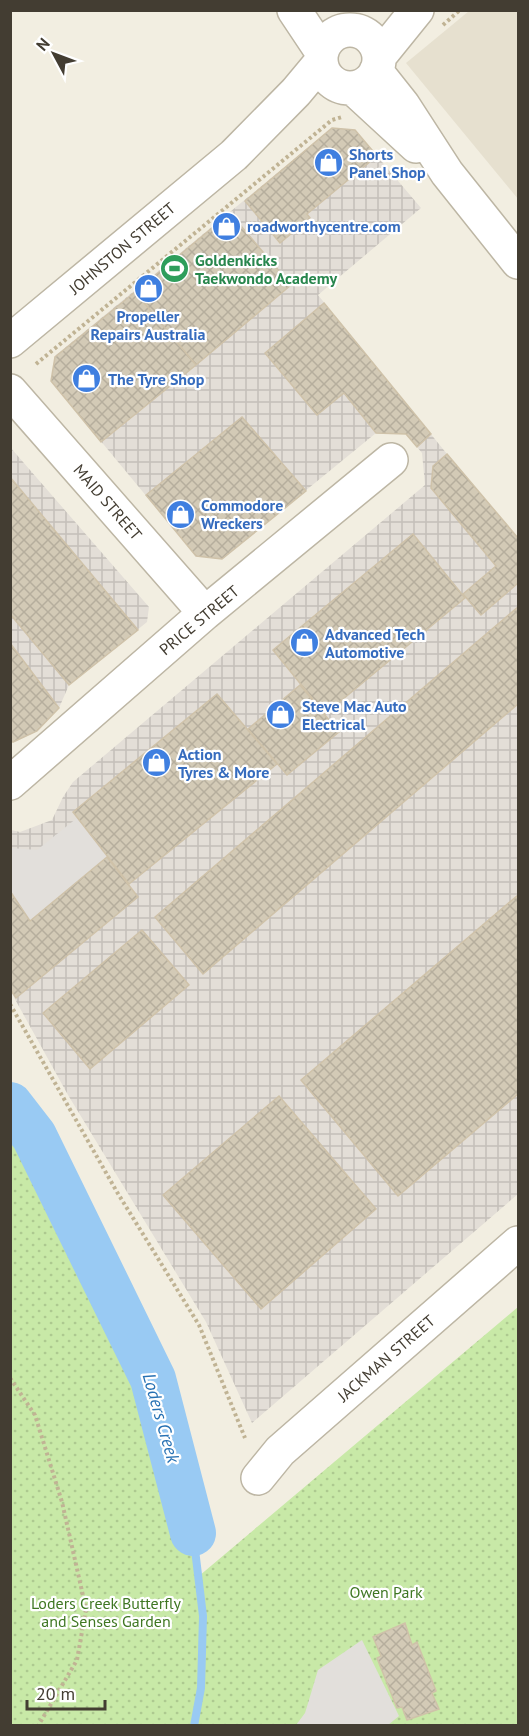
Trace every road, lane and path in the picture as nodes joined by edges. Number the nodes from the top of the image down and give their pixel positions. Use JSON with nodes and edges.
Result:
{"nodes":[{"id":1,"x":294,"y":10,"type":"edge"},
{"id":2,"x":325,"y":10,"type":"edge"},
{"id":3,"x":394,"y":10,"type":"edge"},
{"id":4,"x":460,"y":10,"type":"edge"},
{"id":5,"x":426,"y":21,"type":"edge"},
{"id":6,"x":356,"y":30,"type":"junction"},
{"id":7,"x":349,"y":76,"type":"junction"},
{"id":8,"x":519,"y":262,"type":"edge"},
{"id":9,"x":10,"y":340,"type":"edge"},
{"id":10,"x":36,"y":364,"type":"dead end"},
{"id":11,"x":10,"y":391,"type":"edge"},
{"id":12,"x":390,"y":460,"type":"dead end"},
{"id":13,"x":205,"y":613,"type":"junction"},
{"id":14,"x":10,"y":783,"type":"edge"},
{"id":15,"x":10,"y":1004,"type":"edge"},
{"id":16,"x":519,"y":1243,"type":"edge"},
{"id":17,"x":10,"y":1378,"type":"edge"},
{"id":18,"x":245,"y":1438,"type":"dead end"},
{"id":19,"x":258,"y":1478,"type":"dead end"},
{"id":20,"x":38,"y":1725,"type":"edge"}],
"edges":[{"from":1,"to":7,"type":"street"},
{"from":2,"to":6,"type":"street"},
{"from":3,"to":6,"type":"street"},
{"from":4,"to":5,"type":"path"},
{"from":5,"to":7,"type":"street","name":"JOHNSTON STREET"},
{"from":6,"to":7,"type":"street"},
{"from":6,"to":7,"type":"street"},
{"from":7,"to":8,"type":"street"},
{"from":7,"to":9,"type":"street","name":"JOHNSTON STREET"},
{"from":7,"to":10,"type":"path"},
{"from":11,"to":13,"type":"street","name":"MAID STREET"},
{"from":12,"to":13,"type":"street","name":"PRICE STREET"},
{"from":13,"to":14,"type":"street","name":"PRICE STREET"},
{"from":15,"to":18,"type":"path"},
{"from":16,"to":19,"type":"street","name":"JACKMAN STREET"},
{"from":17,"to":20,"type":"path"}]}
